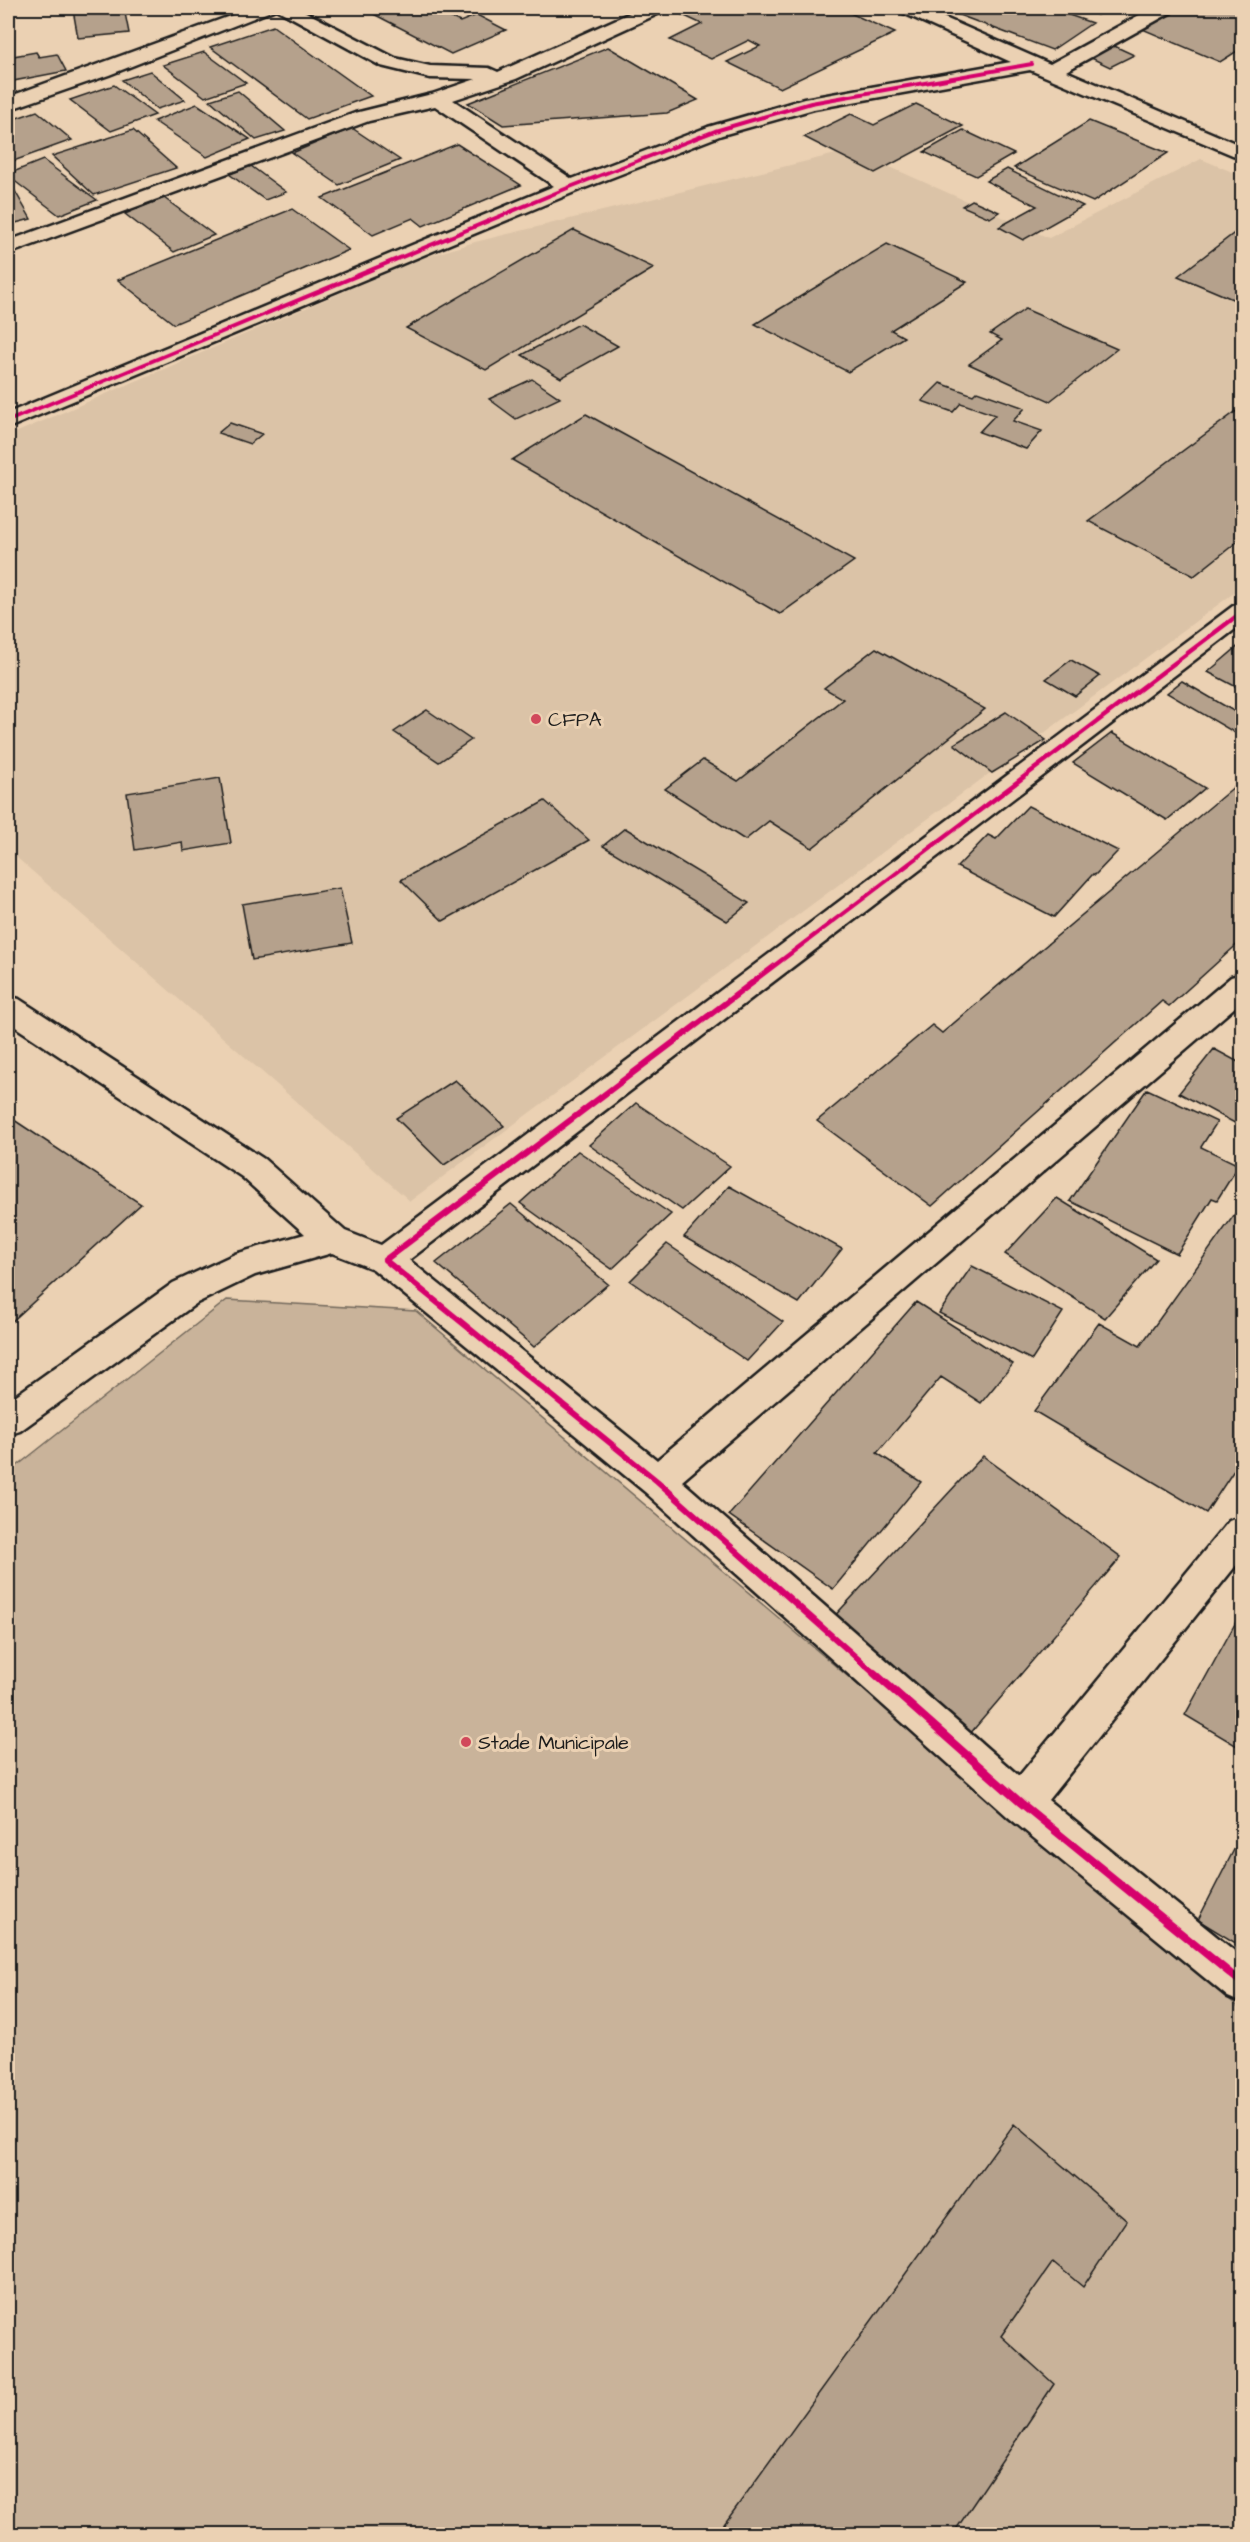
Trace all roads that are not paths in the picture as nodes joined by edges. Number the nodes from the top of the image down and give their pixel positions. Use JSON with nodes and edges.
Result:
{"nodes":[{"id":1,"x":268,"y":8,"type":"edge"},
{"id":2,"x":285,"y":8,"type":"edge"},
{"id":3,"x":655,"y":8,"type":"edge"},
{"id":4,"x":908,"y":8,"type":"edge"},
{"id":5,"x":1165,"y":8,"type":"edge"},
{"id":6,"x":1042,"y":68,"type":"junction"},
{"id":7,"x":509,"y":75,"type":"junction"},
{"id":8,"x":438,"y":99,"type":"junction"},
{"id":9,"x":8,"y":104,"type":"edge"},
{"id":10,"x":1242,"y":153,"type":"edge"},
{"id":11,"x":570,"y":187,"type":"junction"},
{"id":12,"x":8,"y":248,"type":"edge"},
{"id":13,"x":8,"y":421,"type":"edge"},
{"id":14,"x":1242,"y":612,"type":"edge"},
{"id":15,"x":1242,"y":985,"type":"edge"},
{"id":16,"x":8,"y":1007,"type":"edge"},
{"id":17,"x":333,"y":1240,"type":"junction"},
{"id":18,"x":385,"y":1260,"type":"junction"},
{"id":19,"x":8,"y":1420,"type":"edge"},
{"id":20,"x":657,"y":1481,"type":"junction"},
{"id":21,"x":1242,"y":1532,"type":"edge"},
{"id":22,"x":1021,"y":1803,"type":"junction"},
{"id":23,"x":1242,"y":1983,"type":"edge"}],
"edges":[{"from":1,"to":9,"type":"street"},
{"from":2,"to":7,"type":"street"},
{"from":3,"to":7,"type":"street"},
{"from":4,"to":6,"type":"street"},
{"from":5,"to":6,"type":"street"},
{"from":6,"to":10,"type":"street"},
{"from":6,"to":11,"type":"street"},
{"from":7,"to":8,"type":"street"},
{"from":8,"to":11,"type":"street"},
{"from":8,"to":12,"type":"street"},
{"from":11,"to":13,"type":"street"},
{"from":14,"to":18,"type":"street"},
{"from":15,"to":20,"type":"street"},
{"from":16,"to":17,"type":"street"},
{"from":17,"to":18,"type":"street"},
{"from":17,"to":19,"type":"street"},
{"from":18,"to":20,"type":"street"},
{"from":20,"to":22,"type":"street"},
{"from":21,"to":22,"type":"street"},
{"from":22,"to":23,"type":"street"}]}
